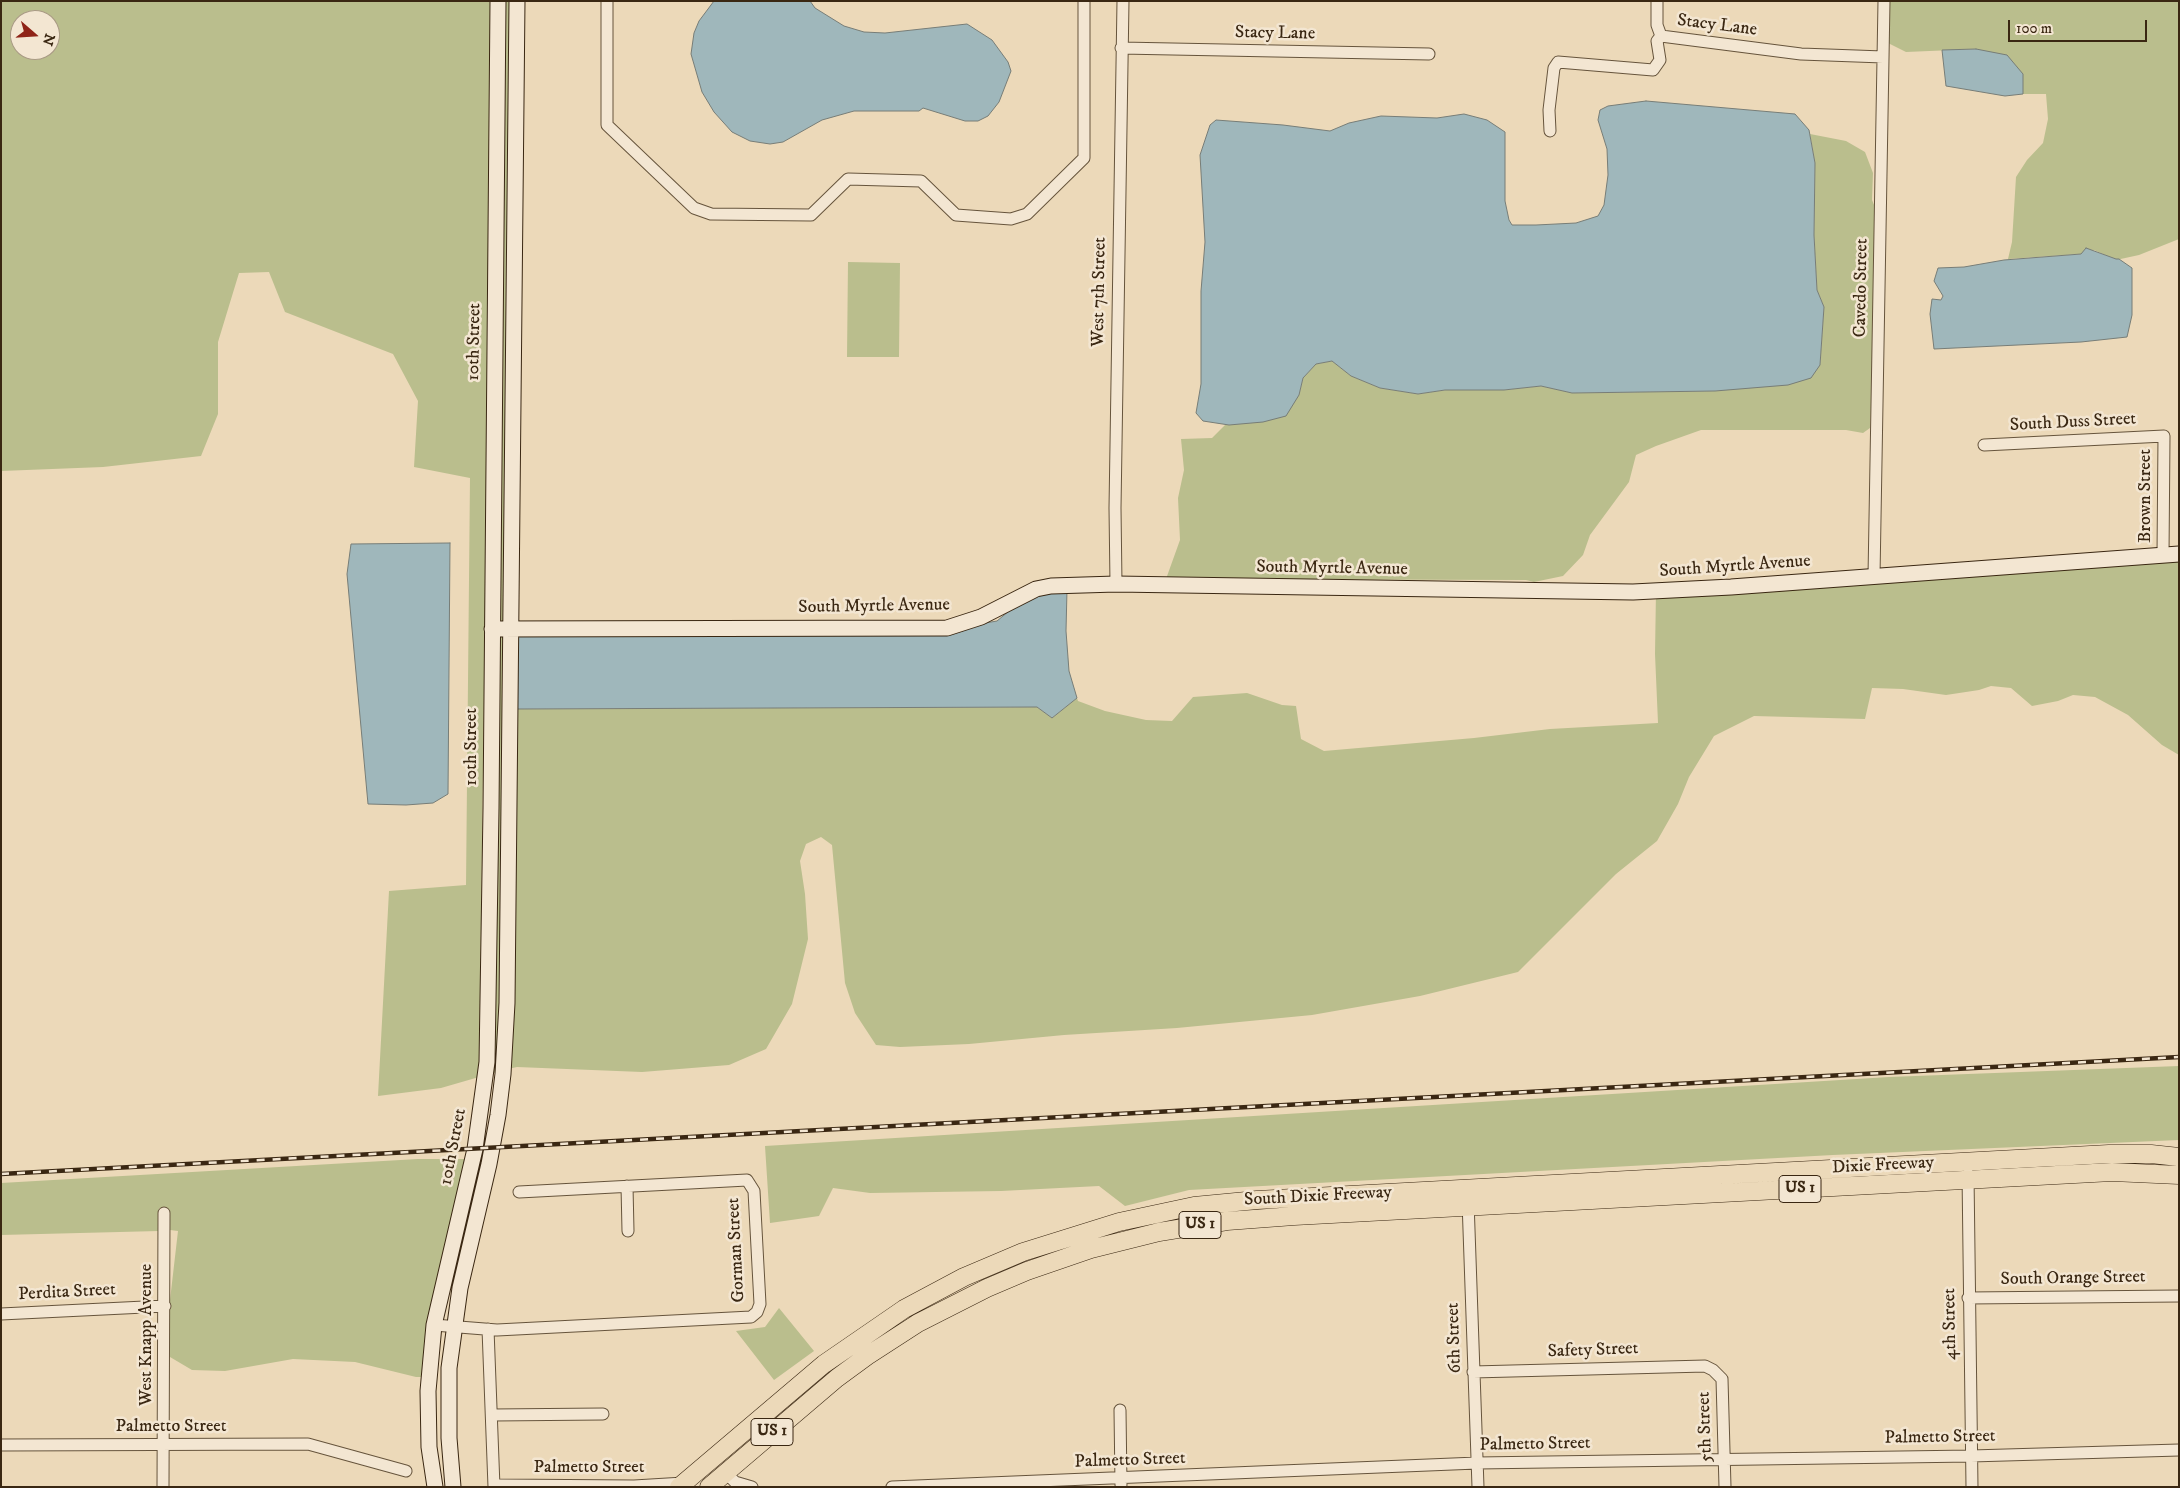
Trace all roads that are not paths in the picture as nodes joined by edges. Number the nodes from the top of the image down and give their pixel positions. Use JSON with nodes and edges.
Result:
{"nodes":[{"id":1,"x":498,"y":1,"type":"edge"},
{"id":2,"x":517,"y":1,"type":"edge"},
{"id":3,"x":607,"y":1,"type":"edge"},
{"id":4,"x":1084,"y":1,"type":"edge"},
{"id":5,"x":1123,"y":1,"type":"edge"},
{"id":6,"x":1657,"y":1,"type":"edge"},
{"id":7,"x":1884,"y":1,"type":"edge"},
{"id":8,"x":1661,"y":36,"type":"junction"},
{"id":9,"x":1121,"y":48,"type":"junction"},
{"id":10,"x":1428,"y":54,"type":"dead end"},
{"id":11,"x":1883,"y":57,"type":"junction"},
{"id":12,"x":1550,"y":131,"type":"dead end"},
{"id":13,"x":2164,"y":436,"type":"joint"},
{"id":14,"x":1984,"y":444,"type":"dead end"},
{"id":15,"x":2179,"y":554,"type":"edge"},
{"id":16,"x":2163,"y":556,"type":"junction"},
{"id":17,"x":1874,"y":576,"type":"junction"},
{"id":18,"x":1116,"y":584,"type":"junction"},
{"id":19,"x":492,"y":629,"type":"junction"},
{"id":20,"x":510,"y":629,"type":"junction"},
{"id":21,"x":482,"y":1106,"type":"junction"},
{"id":22,"x":499,"y":1106,"type":"junction"},
{"id":23,"x":2179,"y":1157,"type":"edge"},
{"id":24,"x":1967,"y":1161,"type":"junction"},
{"id":25,"x":1722,"y":1175,"type":"junction"},
{"id":26,"x":2179,"y":1175,"type":"edge"},
{"id":27,"x":1968,"y":1180,"type":"junction"},
{"id":28,"x":627,"y":1186,"type":"junction"},
{"id":29,"x":466,"y":1187,"type":"junction"},
{"id":30,"x":1467,"y":1188,"type":"junction"},
{"id":31,"x":482,"y":1190,"type":"junction"},
{"id":32,"x":519,"y":1192,"type":"dead end"},
{"id":33,"x":1723,"y":1193,"type":"junction"},
{"id":34,"x":1292,"y":1198,"type":"junction"},
{"id":35,"x":1468,"y":1206,"type":"junction"},
{"id":36,"x":164,"y":1213,"type":"dead end"},
{"id":37,"x":1294,"y":1216,"type":"junction"},
{"id":38,"x":1119,"y":1222,"type":"junction"},
{"id":39,"x":628,"y":1232,"type":"dead end"},
{"id":40,"x":1121,"y":1241,"type":"junction"},
{"id":41,"x":935,"y":1292,"type":"junction"},
{"id":42,"x":2179,"y":1296,"type":"edge"},
{"id":43,"x":1968,"y":1298,"type":"junction"},
{"id":44,"x":165,"y":1306,"type":"junction"},
{"id":45,"x":946,"y":1308,"type":"junction"},
{"id":46,"x":1,"y":1314,"type":"edge"},
{"id":47,"x":879,"y":1325,"type":"junction"},
{"id":48,"x":434,"y":1326,"type":"junction"},
{"id":49,"x":454,"y":1327,"type":"junction"},
{"id":50,"x":488,"y":1329,"type":"junction"},
{"id":51,"x":890,"y":1341,"type":"junction"},
{"id":52,"x":1714,"y":1370,"type":"joint"},
{"id":53,"x":1473,"y":1372,"type":"junction"},
{"id":54,"x":1120,"y":1410,"type":"dead end"},
{"id":55,"x":603,"y":1414,"type":"dead end"},
{"id":56,"x":493,"y":1415,"type":"junction"},
{"id":57,"x":741,"y":1433,"type":"junction"},
{"id":58,"x":164,"y":1444,"type":"junction"},
{"id":59,"x":1,"y":1445,"type":"edge"},
{"id":60,"x":2179,"y":1450,"type":"edge"},
{"id":61,"x":1971,"y":1456,"type":"junction"},
{"id":62,"x":711,"y":1459,"type":"junction"},
{"id":63,"x":1724,"y":1459,"type":"junction"},
{"id":64,"x":1477,"y":1463,"type":"junction"},
{"id":65,"x":406,"y":1470,"type":"dead end"},
{"id":66,"x":725,"y":1472,"type":"junction"},
{"id":67,"x":1121,"y":1483,"type":"edge"},
{"id":68,"x":682,"y":1485,"type":"edge"},
{"id":69,"x":163,"y":1487,"type":"edge"},
{"id":70,"x":435,"y":1487,"type":"edge"},
{"id":71,"x":453,"y":1487,"type":"edge"},
{"id":72,"x":494,"y":1487,"type":"edge"},
{"id":73,"x":634,"y":1487,"type":"edge"},
{"id":74,"x":704,"y":1487,"type":"edge"},
{"id":75,"x":709,"y":1487,"type":"edge"},
{"id":76,"x":752,"y":1487,"type":"edge"},
{"id":77,"x":892,"y":1487,"type":"edge"},
{"id":78,"x":1478,"y":1487,"type":"edge"},
{"id":79,"x":1725,"y":1487,"type":"edge"},
{"id":80,"x":1972,"y":1487,"type":"edge"}],
"edges":[{"from":1,"to":19,"type":"street","name":"10th Street"},
{"from":2,"to":20,"type":"street","name":"10th Street"},
{"from":3,"to":4,"type":"street"},
{"from":5,"to":9,"type":"street","name":"West 7th Street"},
{"from":6,"to":8,"type":"street"},
{"from":7,"to":11,"type":"street","name":"Cavedo Street"},
{"from":8,"to":11,"type":"street","name":"Stacy Lane"},
{"from":8,"to":12,"type":"street","name":"Stacy Lane"},
{"from":9,"to":10,"type":"street","name":"Stacy Lane"},
{"from":9,"to":18,"type":"street","name":"West 7th Street"},
{"from":11,"to":17,"type":"street","name":"Cavedo Street"},
{"from":13,"to":14,"type":"street","name":"South Duss Street"},
{"from":13,"to":16,"type":"street","name":"Brown Street"},
{"from":15,"to":16,"type":"street","name":"South Myrtle Avenue"},
{"from":16,"to":17,"type":"street","name":"South Myrtle Avenue"},
{"from":17,"to":18,"type":"street","name":"South Myrtle Avenue"},
{"from":18,"to":20,"type":"street","name":"South Myrtle Avenue"},
{"from":19,"to":20,"type":"street","name":"South Myrtle Avenue"},
{"from":19,"to":21,"type":"street","name":"10th Street"},
{"from":20,"to":22,"type":"street","name":"10th Street"},
{"from":21,"to":22,"type":"street"},
{"from":21,"to":29,"type":"street","name":"10th Street"},
{"from":22,"to":31,"type":"street","name":"10th Street"},
{"from":23,"to":24,"type":"main road","name":"Dixie Freeway","number":"US 1"},
{"from":24,"to":25,"type":"main road","name":"Dixie Freeway","number":"US 1"},
{"from":24,"to":27,"type":"street","name":"4th Street"},
{"from":25,"to":30,"type":"main road","name":"Dixie Freeway","number":"US 1"},
{"from":25,"to":33,"type":"street"},
{"from":26,"to":27,"type":"main road","name":"Dixie Freeway","number":"US 1"},
{"from":27,"to":33,"type":"main road","name":"Dixie Freeway","number":"US 1"},
{"from":27,"to":43,"type":"street","name":"4th Street"},
{"from":28,"to":32,"type":"street","name":"Gorman Street"},
{"from":28,"to":39,"type":"street"},
{"from":28,"to":50,"type":"street","name":"Gorman Street"},
{"from":29,"to":31,"type":"street"},
{"from":29,"to":48,"type":"street","name":"10th Street"},
{"from":30,"to":34,"type":"main road","name":"South Dixie Freeway","number":"US 1"},
{"from":30,"to":35,"type":"street","name":"6th Street"},
{"from":31,"to":49,"type":"street","name":"10th Street"},
{"from":33,"to":35,"type":"main road","name":"Dixie Freeway","number":"US 1"},
{"from":34,"to":37,"type":"street"},
{"from":34,"to":38,"type":"main road","name":"South Dixie Freeway","number":"US 1"},
{"from":35,"to":37,"type":"main road","name":"South Dixie Freeway","number":"US 1"},
{"from":35,"to":53,"type":"street","name":"6th Street"},
{"from":36,"to":44,"type":"street","name":"West Knapp Avenue"},
{"from":37,"to":40,"type":"main road","name":"South Dixie Freeway","number":"US 1"},
{"from":38,"to":40,"type":"street"},
{"from":38,"to":41,"type":"main road","name":"South Dixie Freeway","number":"US 1"},
{"from":40,"to":45,"type":"main road","name":"South Dixie Freeway","number":"US 1"},
{"from":41,"to":45,"type":"street"},
{"from":41,"to":47,"type":"main road","name":"South Dixie Freeway","number":"US 1"},
{"from":42,"to":43,"type":"street","name":"South Orange Street"},
{"from":43,"to":61,"type":"street","name":"4th Street"},
{"from":44,"to":46,"type":"street","name":"Perdita Street"},
{"from":44,"to":58,"type":"street","name":"West Knapp Avenue"},
{"from":45,"to":51,"type":"main road","name":"South Dixie Freeway","number":"US 1"},
{"from":47,"to":51,"type":"street"},
{"from":47,"to":57,"type":"main road","name":"South Dixie Freeway","number":"US 1"},
{"from":48,"to":49,"type":"street","name":"Gorman Street"},
{"from":48,"to":70,"type":"street","name":"10th Street"},
{"from":49,"to":50,"type":"street","name":"Gorman Street"},
{"from":49,"to":71,"type":"street","name":"10th Street"},
{"from":50,"to":56,"type":"street"},
{"from":51,"to":66,"type":"main road","name":"South Dixie Freeway","number":"US 1"},
{"from":52,"to":53,"type":"street","name":"Safety Street"},
{"from":52,"to":63,"type":"street","name":"5th Street"},
{"from":53,"to":64,"type":"street","name":"6th Street"},
{"from":54,"to":67,"type":"street"},
{"from":55,"to":56,"type":"street"},
{"from":56,"to":72,"type":"street"},
{"from":57,"to":62,"type":"main road","name":"South Dixie Freeway","number":"US 1"},
{"from":57,"to":66,"type":"main road"},
{"from":58,"to":59,"type":"street","name":"Palmetto Street"},
{"from":58,"to":65,"type":"street","name":"Palmetto Street"},
{"from":58,"to":69,"type":"street","name":"West Knapp Avenue"},
{"from":60,"to":61,"type":"street","name":"Palmetto Street"},
{"from":61,"to":63,"type":"street","name":"Palmetto Street"},
{"from":61,"to":80,"type":"street","name":"4th Street"},
{"from":62,"to":68,"type":"main road","name":"South Dixie Freeway","number":"US 1"},
{"from":62,"to":74,"type":"main road"},
{"from":63,"to":64,"type":"street","name":"Palmetto Street"},
{"from":63,"to":79,"type":"street","name":"5th Street"},
{"from":64,"to":67,"type":"street","name":"Palmetto Street"},
{"from":64,"to":78,"type":"street","name":"6th Street"},
{"from":66,"to":75,"type":"main road","name":"South Dixie Freeway","number":"US 1"},
{"from":66,"to":76,"type":"street"},
{"from":67,"to":77,"type":"street","name":"Palmetto Street"},
{"from":68,"to":73,"type":"street","name":"Palmetto Street"},
{"from":72,"to":73,"type":"street","name":"Palmetto Street"}]}
